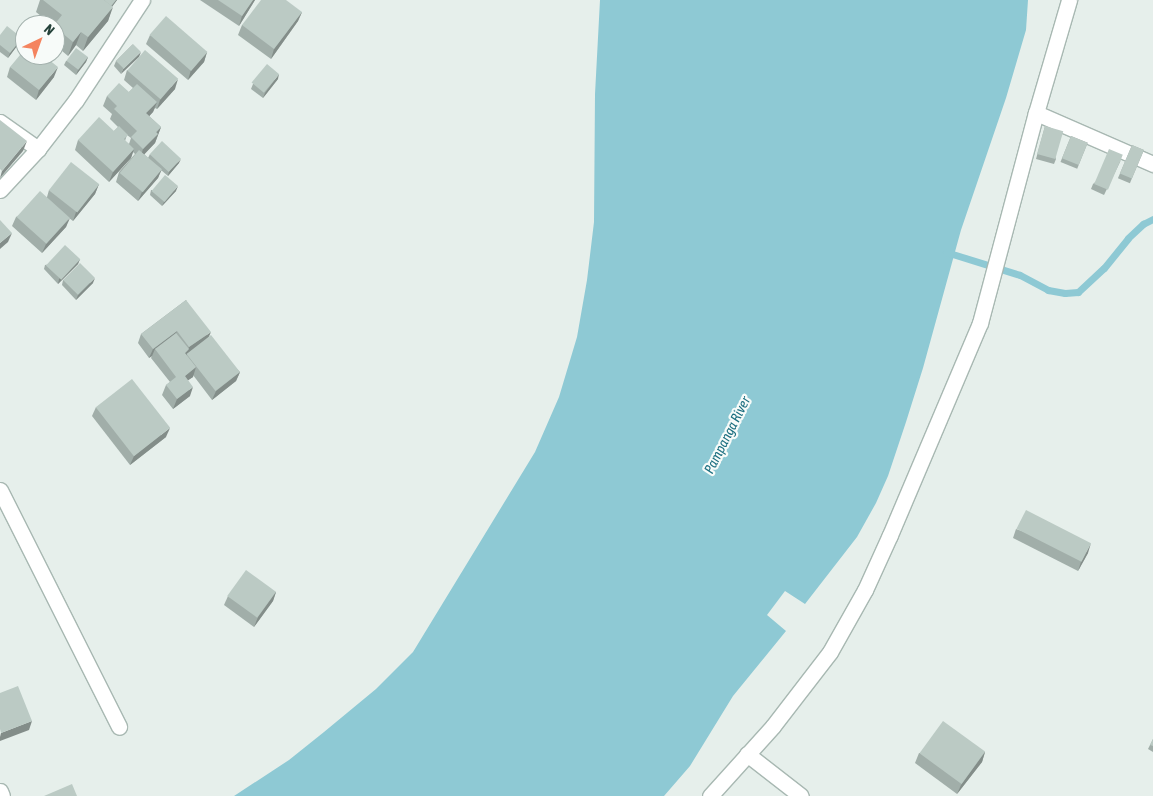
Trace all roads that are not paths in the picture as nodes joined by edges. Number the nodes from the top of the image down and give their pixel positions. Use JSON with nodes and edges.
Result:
{"nodes":[{"id":1,"x":142,"y":0,"type":"edge"},
{"id":2,"x":1070,"y":0,"type":"edge"},
{"id":3,"x":1036,"y":113,"type":"junction"},
{"id":4,"x":0,"y":122,"type":"edge"},
{"id":5,"x":38,"y":149,"type":"junction"},
{"id":6,"x":1153,"y":164,"type":"edge"},
{"id":7,"x":0,"y":190,"type":"edge"},
{"id":8,"x":0,"y":490,"type":"edge"},
{"id":9,"x":118,"y":726,"type":"dead end"},
{"id":10,"x":747,"y":754,"type":"junction"},
{"id":11,"x":0,"y":791,"type":"edge"},
{"id":12,"x":2,"y":796,"type":"edge"},
{"id":13,"x":710,"y":796,"type":"edge"},
{"id":14,"x":801,"y":796,"type":"edge"}],
"edges":[{"from":1,"to":5,"type":"main road"},
{"from":2,"to":3,"type":"main road"},
{"from":3,"to":6,"type":"main road"},
{"from":3,"to":10,"type":"main road"},
{"from":4,"to":5,"type":"main road"},
{"from":5,"to":7,"type":"main road"},
{"from":8,"to":9,"type":"main road"},
{"from":10,"to":13,"type":"main road"},
{"from":10,"to":14,"type":"main road"},
{"from":11,"to":12,"type":"main road"}]}
